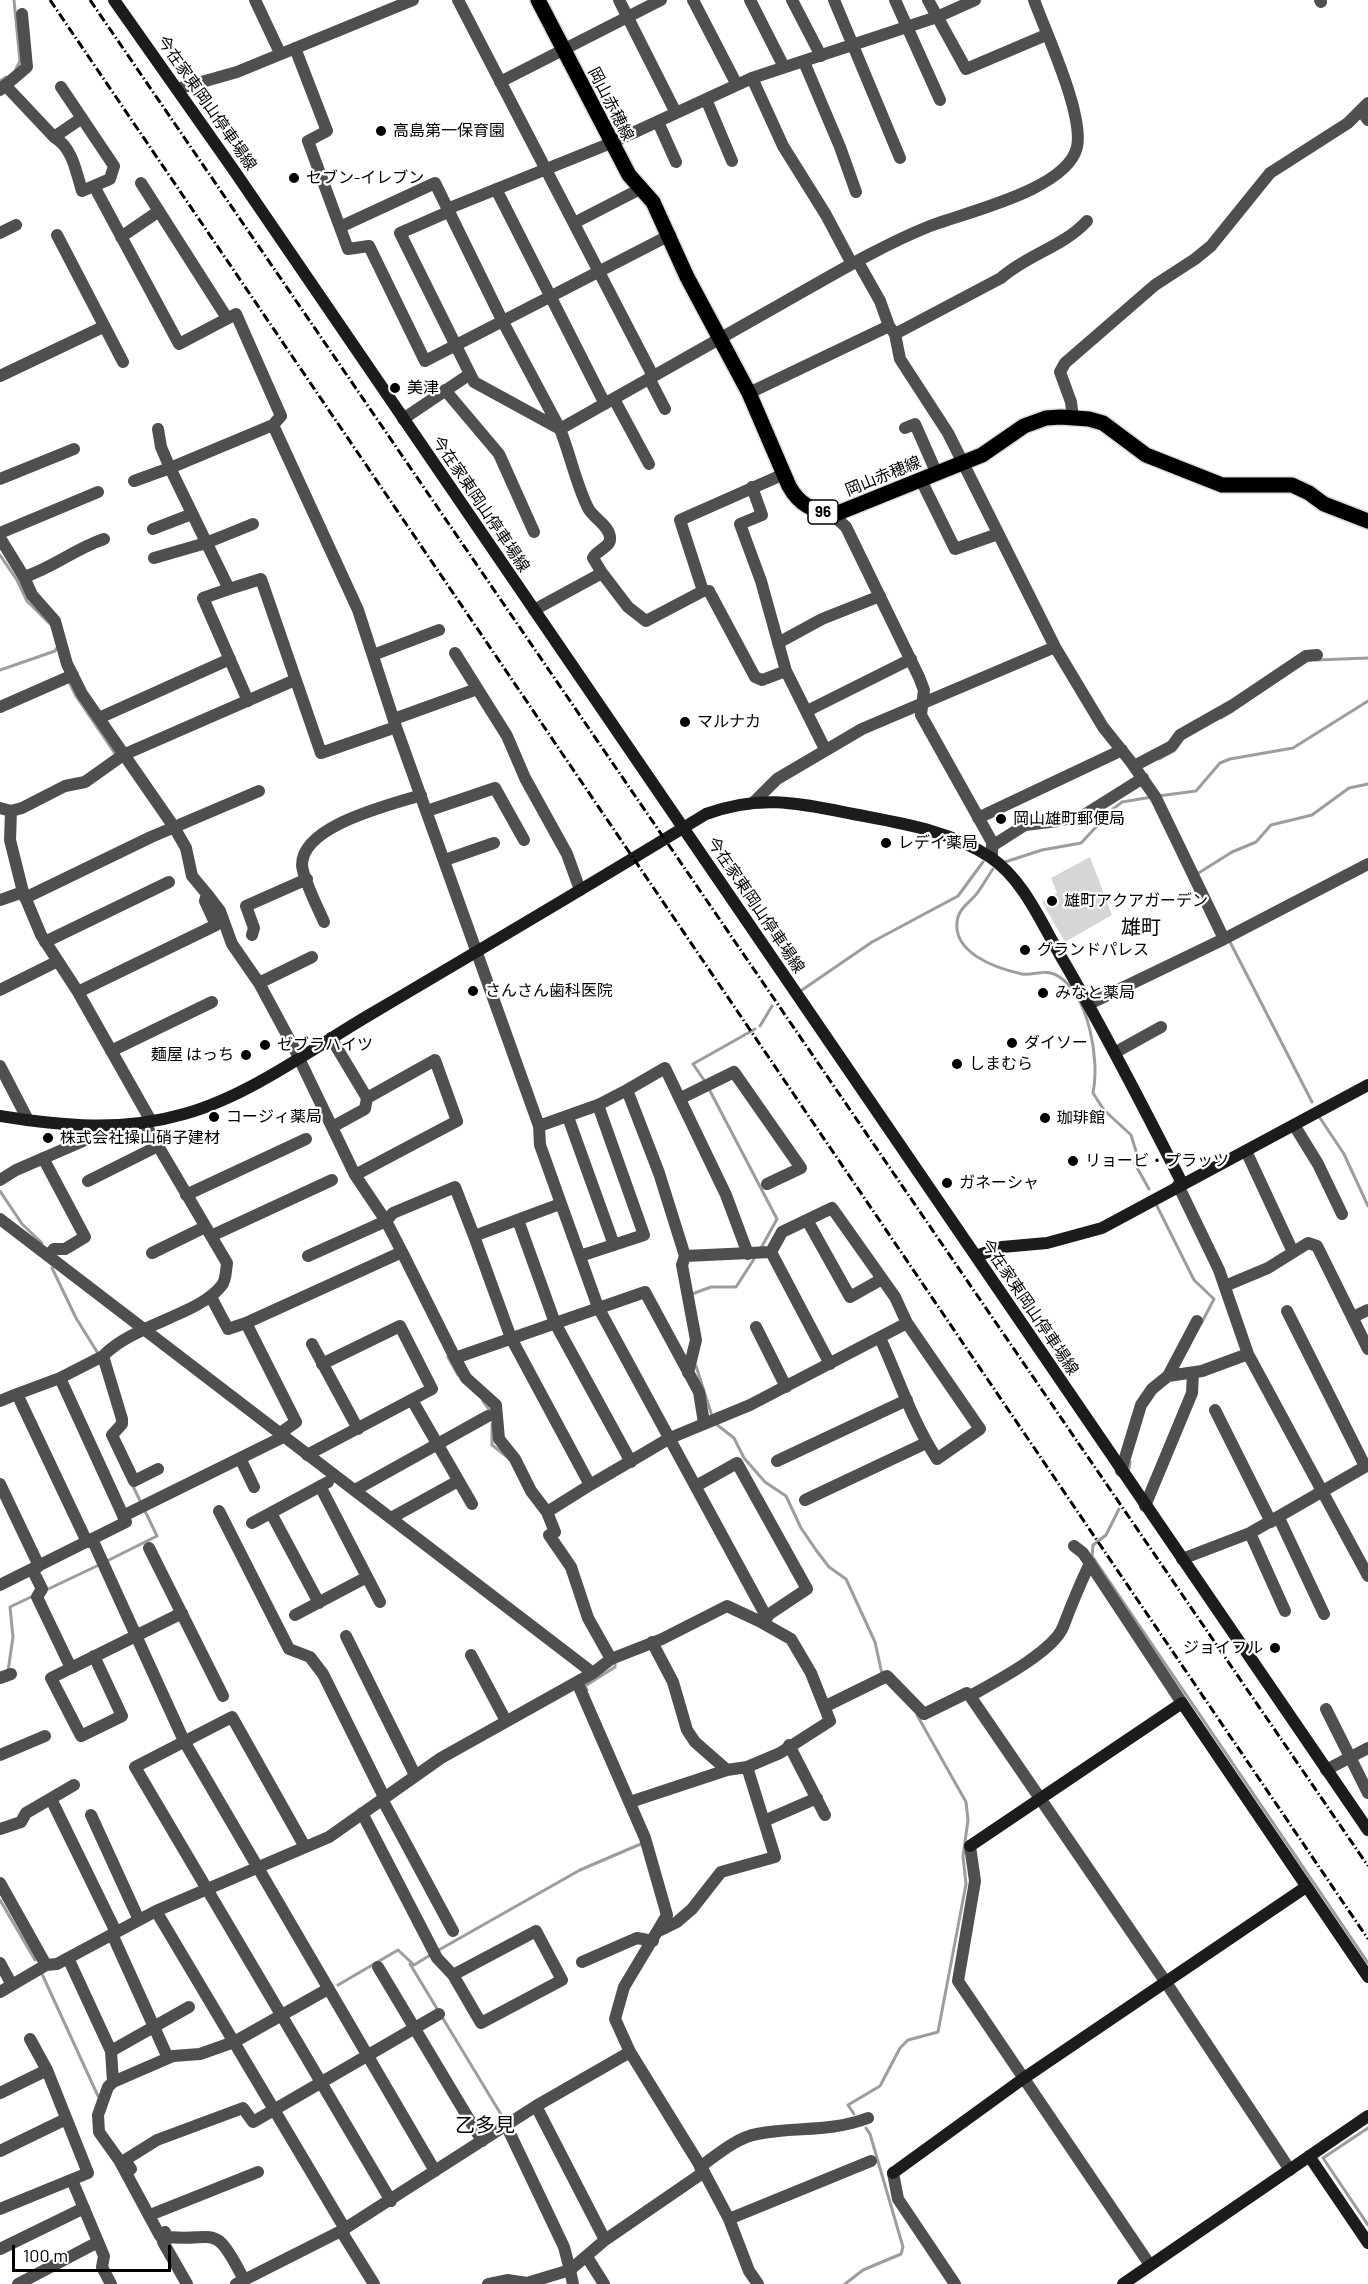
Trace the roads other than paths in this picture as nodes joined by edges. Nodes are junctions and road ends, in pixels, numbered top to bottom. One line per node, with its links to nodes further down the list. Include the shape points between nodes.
1 (255, 0): 24 (street)
2 (413, 0): 22 (street)
3 (458, 0): 29 (street)
4 (538, 0): 23 (main road, 岡山赤穂線 / 96)
5 (619, 0): 17 (street)
6 (661, 0): 17 (street)
7 (693, 0): 30 (street)
8 (750, 0): 27 (street)
9 (792, 0): 25 (street)
10 (834, 0): 21 (street)
11 (895, 0): 19 (street)
12 (928, 0): 18 (street)
13 (975, 0): 18 (street)
14 (1034, 0): 20 (street)
15 (116, 1): 33 (street, 今在家東岡山停車場線)
16 (22, 14): 32 (street, via 27,67)
17 (627, 17): 23 (street); 37 (street)
18 (938, 17): 19 (street); 20 (street, via 966,69)
19 (908, 27): 21 (street); 35 (street)
20 (1046, 35): 61 (street, via 1077,127 1077,147 1071,159 1057,174 1018,196 929,226)
21 (852, 45): 25 (street); 42 (street)
22 (295, 48): 24 (street); 56 (street, via 327,132 308,141)
23 (563, 50): 29 (street); 41 (main road, 岡山赤穂線 / 96)
24 (280, 54): 33 (street, via 237,72)
25 (821, 56): 26 (street)
26 (804, 62): 27 (street); 50 (street)
27 (784, 67): 28 (street)
28 (752, 78): 30 (street); 61 (street, via 783,146)
29 (500, 82): 45 (street)
30 (737, 85): 34 (street)
31 (61, 87): 38 (street)
32 (3, 88): 40 (street)
33 (177, 89): 79 (street, 今在家東岡山停車場線)
34 (705, 99): 37 (street); 43 (street)
35 (940, 100)
36 (1366, 111): 78 (street, via 1270,173 1211,246 1155,285 1065,363 1060,372)
37 (676, 113): 39 (street)
38 (82, 118): 40 (street); 47 (street, via 114,166 110,179)
39 (658, 122): 41 (street); 44 (street)
40 (54, 137): 47 (street, via 63,142 71,156 82,191)
41 (611, 143): 45 (street); 48 (main road, 岡山赤穂線 / 96, via 629,175)
42 (900, 158)
43 (732, 161)
44 (676, 162)
45 (546, 170): 49 (street); 54 (street)
46 (141, 183): 52 (street)
47 (94, 186): 60 (street)
48 (642, 188): 54 (street); 59 (main road, 岡山赤穂線 / 96)
49 (496, 189): 51 (street); 63 (street)
50 (856, 192)
51 (447, 210): 56 (street, via 435,183); 65 (street); 69 (street, via 400,234)
52 (159, 212): 60 (street); 64 (street)
53 (1087, 221): 67 (street, via 1073,236 1016,264 1001,278)
54 (574, 223): 62 (street)
55 (16, 225): 57 (street)
56 (340, 227): 69 (street, via 348,249 369,246 425,362)
57 (0, 232)
58 (57, 235): 66 (street)
59 (670, 235): 62 (street); 68 (main road, 岡山赤穂線 / 96)
60 (121, 237): 64 (street, via 179,344)
61 (855, 263): 67 (street, via 880,301); 68 (street)
62 (599, 272): 63 (street); 73 (street)
63 (551, 297): 65 (street); 76 (street)
64 (227, 318): 80 (street, via 236,314 280,416)
65 (503, 322): 69 (street); 83 (street)
66 (103, 327): 70 (street); 72 (street)
67 (892, 330): 75 (street); 86 (street, via 900,359 948,433)
68 (718, 339): 73 (street); 75 (main road, 岡山赤穂線 / 96)
69 (456, 346): 71 (street)
70 (123, 362)
71 (470, 375): 74 (street); 83 (street, via 474,382)
72 (0, 376)
73 (651, 377): 76 (street); 77 (street)
74 (445, 390): 79 (street); 100 (street, via 499,454)
75 (748, 393): 88 (main road, 岡山赤穂線 / 96)
76 (609, 401): 83 (street); 85 (street)
77 (665, 409)
78 (1073, 418): 86 (main road, 岡山赤穂線 / 96, via 1046,418 1024,426 1000,446); 97 (main road, 岡山赤穂線 / 96, via 1103,423 1146,455 1202,478 1230,485 1292,485 1324,504)
79 (403, 419): 111 (street, 今在家東岡山停車場線)
80 (273, 425): 87 (street); 116 (street, via 358,610)
81 (905, 428): 89 (street, via 915,423)
82 (158, 429): 87 (street)
83 (560, 429): 106 (street, via 588,510 608,530 608,545 593,558)
84 (74, 449): 90 (street)
85 (649, 464)
86 (962, 464): 89 (main road, 岡山赤穂線 / 96); 101 (street)
87 (170, 468): 91 (street); 95 (street)
88 (784, 474): 93 (street); 96 (main road, 岡山赤穂線 / 96, via 797,500 811,510)
89 (937, 474): 92 (main road, 岡山赤穂線 / 96)
90 (0, 479)
91 (134, 480)
92 (921, 480): 96 (main road, 岡山赤穂線 / 96); 101 (street, via 956,549)
93 (752, 487): 109 (street, via 680,520); 113 (street, via 762,515 740,524)
94 (98, 492): 102 (street)
95 (192, 514): 99 (street); 104 (street)
96 (833, 515): 110 (street, via 846,527)
97 (1368, 521)
98 (253, 524): 104 (street)
99 (153, 529)
100 (534, 532)
101 (998, 534): 114 (street)
102 (0, 536): 107 (street)
103 (104, 539): 107 (street, via 79,547 42,572)
104 (207, 543): 105 (street); 108 (street)
105 (154, 558)
106 (602, 573): 109 (street, via 628,607 646,621); 111 (street)
107 (24, 577): 121 (street, via 32,595 55,621)
108 (229, 589): 118 (street, via 203,598); 122 (street, via 261,579)
109 (702, 591): 120 (street, via 709,591 755,677 762,680)
110 (880, 596): 113 (street, via 822,619); 119 (street)
111 (534, 610): 142 (street, 今在家東岡山停車場線)
112 (439, 630): 116 (street)
113 (778, 643): 120 (street)
114 (1054, 647): 125 (street); 131 (street)
115 (455, 653): 123 (street)
116 (373, 655): 129 (street)
117 (1317, 655): 133 (street, via 1306,656 1233,705 1179,735 1172,746)
118 (230, 659): 124 (street); 128 (street)
119 (911, 659): 125 (street, via 924,690); 127 (street)
120 (786, 671): 127 (street)
121 (69, 676): 126 (street); 128 (street)
122 (295, 680): 124 (street); 129 (street, via 321,753)
123 (477, 690): 129 (street); 150 (street, via 507,736 525,778 554,826)
124 (248, 701): 132 (street)
125 (923, 702): 130 (street); 140 (street, via 921,716)
126 (0, 707)
127 (807, 711): 130 (street)
128 (99, 718): 132 (street)
129 (395, 723): 136 (street)
130 (825, 749): 137 (street, via 777,779)
131 (1122, 750): 133 (street); 140 (street)
132 (121, 757): 138 (street, via 85,782); 141 (street)
133 (1134, 766): 134 (street)
134 (1143, 778): 145 (street, via 1084,815 1025,825); 156 (street)
135 (259, 791): 141 (street)
136 (421, 795): 139 (street); 148 (street, via 332,827 305,854 302,866)
137 (754, 802): 142 (street, via 716,811); 145 (street, via 787,801 898,822)
138 (6, 809): 151 (street)
139 (427, 811): 143 (street, via 495,788); 146 (street)
140 (978, 818): 145 (street, via 992,842)
141 (172, 828): 151 (street); 152 (street, via 186,848 192,876)
142 (683, 828): 150 (street); 213 (street, 今在家東岡山停車場線)
143 (525, 840)
144 (494, 843): 146 (street)
145 (992, 852): 165 (street, via 1017,883)
146 (445, 860): 158 (street)
147 (1368, 864): 156 (street)
148 (307, 879): 154 (street); 155 (street, via 246,906 254,928)
149 (169, 882): 157 (street)
150 (580, 890): 158 (street)
151 (24, 895): 153 (street); 157 (street)
152 (206, 896): 161 (street, via 220,911 232,944); 163 (street, via 216,925)
153 (0, 900)
154 (324, 922)
155 (252, 935)
156 (1227, 938): 165 (street)
157 (45, 942): 160 (street)
158 (478, 951): 167 (street); 183 (street)
159 (312, 957): 161 (street)
160 (58, 961): 162 (street); 163 (street)
161 (259, 983): 170 (street)
162 (0, 990)
163 (78, 992): 168 (street)
164 (212, 1002): 168 (street)
165 (1089, 1004): 169 (street)
166 (1161, 1027): 169 (street)
167 (331, 1038): 170 (street); 174 (street)
168 (111, 1051): 180 (street)
169 (1116, 1052): 194 (street)
170 (298, 1057): 180 (street, via 228,1097 184,1114); 182 (street)
171 (0, 1066): 179 (street)
172 (1368, 1085): 181 (street)
173 (627, 1090): 175 (street, via 665,1068); 176 (street); 212 (street)
174 (368, 1098): 182 (street, via 365,1109); 189 (street, via 435,1060 457,1121)
175 (681, 1098): 193 (street, via 734,1072 801,1168); 207 (street, via 726,1195)
176 (598, 1105): 178 (street); 204 (street, via 644,1235)
177 (0, 1116): 179 (street)
178 (568, 1117): 183 (street); 204 (street)
179 (28, 1120): 184 (street)
180 (148, 1122): 184 (street); 186 (street)
181 (1294, 1125): 187 (street); 197 (street)
182 (334, 1126): 189 (street)
183 (539, 1126): 196 (street, via 540,1145)
184 (86, 1127): 188 (street, via 83,1141)
185 (306, 1139): 195 (street)
186 (158, 1146): 192 (street); 195 (street)
187 (1246, 1151): 194 (street); 205 (street)
188 (43, 1158): 190 (street); 209 (street, via 85,1238 64,1249 54,1249)
189 (355, 1174): 201 (street)
190 (0, 1180)
191 (332, 1180): 202 (street)
192 (88, 1181)
193 (767, 1184)
194 (1180, 1184): 213 (street, via 1090,1233); 215 (street)
195 (186, 1195): 202 (street)
196 (560, 1204): 199 (street); 211 (street)
197 (1342, 1214)
198 (0, 1219): 209 (street)
199 (518, 1220): 203 (street); 223 (street)
200 (807, 1220): 207 (street, via 782,1232); 214 (street, via 832,1208); 214 (street, via 850,1297)
201 (383, 1223): 203 (street, via 393,1214 455,1187); 208 (street); 210 (street)
202 (208, 1231): 206 (street); 216 (street, via 227,1263 224,1283)
203 (474, 1236): 227 (street)
204 (614, 1245): 211 (street)
205 (1293, 1252): 215 (street, via 1269,1268); 220 (street, via 1308,1243 1317,1246)
206 (152, 1253)
207 (759, 1253): 212 (street); 235 (street)
208 (399, 1254): 222 (street); 233 (street)
209 (48, 1256): 226 (street)
210 (308, 1256)
211 (580, 1256): 217 (street)
212 (685, 1256): 236 (street, via 685,1295 696,1340)
213 (976, 1256): 259 (street, 今在家東岡山停車場線)
214 (882, 1279): 224 (street)
215 (1225, 1286): 231 (street)
216 (211, 1297): 222 (street, via 228,1329); 226 (street)
217 (598, 1307): 223 (street); 236 (street, via 645,1292); 250 (street)
218 (1368, 1310): 220 (street)
219 (1287, 1311): 257 (street)
220 (1353, 1317): 230 (street)
221 (1197, 1321): 238 (street)
222 (246, 1323): 249 (street, via 296,1422)
223 (555, 1323): 227 (street); 256 (street)
224 (907, 1323): 228 (street); 251 (street, via 980,1429 936,1459)
225 (756, 1327): 240 (street)
226 (143, 1329): 232 (street); 249 (street)
227 (512, 1338): 233 (street); 263 (street)
228 (880, 1338): 235 (street); 243 (street)
229 (312, 1344): 234 (street)
230 (1368, 1349)
231 (1248, 1354): 237 (street); 268 (street)
232 (101, 1357): 239 (street); 258 (street, via 122,1419 112,1435 129,1472 134,1481)
233 (454, 1358): 274 (street, via 466,1378 496,1405 499,1439)
234 (322, 1364): 242 (street, via 399,1326 432,1389); 248 (street)
235 (830, 1364): 240 (street)
236 (688, 1373): 247 (street)
237 (1193, 1373): 238 (street); 271 (street, via 1192,1393)
238 (1171, 1376): 259 (street, via 1152,1389 1141,1405)
239 (60, 1378): 241 (street); 275 (street)
240 (786, 1387): 247 (street)
241 (17, 1394): 244 (street); 280 (street)
242 (411, 1400): 248 (street); 252 (street)
243 (907, 1400): 251 (street); 255 (street)
244 (0, 1401)
245 (1215, 1410): 277 (street)
246 (488, 1416): 252 (street)
247 (710, 1420): 250 (street)
248 (358, 1429): 253 (street)
249 (281, 1436): 253 (street); 254 (street)
250 (670, 1438): 256 (street); 265 (street)
251 (926, 1443): 269 (street)
252 (437, 1444): 261 (street); 267 (street)
253 (307, 1455): 260 (street)
254 (240, 1458): 266 (street); 275 (street)
255 (777, 1461)
256 (631, 1462): 263 (street)
257 (1366, 1465): 268 (street)
258 (158, 1469)
259 (1121, 1471): 271 (street, 今在家東岡山停車場線)
260 (337, 1478): 264 (street); 267 (street)
261 (459, 1481): 270 (street); 276 (street)
262 (0, 1484): 285 (street)
263 (590, 1485): 274 (street)
264 (320, 1486): 273 (street); 287 (street)
265 (696, 1486): 295 (street); 295 (street, via 737,1463 807,1589)
266 (254, 1487)
267 (355, 1490): 276 (street)
268 (1323, 1492): 277 (street); 286 (street)
269 (805, 1500)
270 (472, 1504)
271 (1145, 1506): 283 (street, 今在家東岡山停車場線)
272 (219, 1510): 323 (street, via 289,1649 310,1657 323,1674)
273 (271, 1512): 278 (street); 290 (street)
274 (548, 1515): 301 (street, via 553,1533 549,1535 571,1567 588,1618)
275 (123, 1516): 280 (street, via 126,1522)
276 (390, 1518): 303 (street)
277 (1275, 1520): 279 (street); 293 (street)
278 (252, 1523)
279 (1250, 1533): 283 (street); 291 (street)
280 (89, 1540): 285 (street); 296 (street)
281 (1074, 1546): 284 (street)
282 (149, 1548): 292 (street)
283 (1182, 1559): 319 (street, 今在家東岡山停車場線)
284 (1090, 1563): 306 (street, via 1063,1628 1028,1661); 307 (street)
285 (36, 1568): 288 (street); 302 (street, via 42,1589 37,1597)
286 (1368, 1576)
287 (367, 1577): 289 (street); 290 (street)
288 (0, 1585)
289 (380, 1602)
290 (319, 1603): 294 (street)
291 (1285, 1611)
292 (182, 1613): 296 (street); 305 (street)
293 (1324, 1614)
294 (295, 1615)
295 (763, 1620): 298 (street, via 727,1606); 308 (street, via 791,1639)
296 (136, 1635): 300 (street); 312 (street)
297 (346, 1636): 320 (street)
298 (652, 1642): 301 (street); 318 (street, via 673,1682 687,1730)
299 (471, 1655): 310 (street)
300 (94, 1656): 302 (street); 302 (street, via 123,1716 81,1736 51,1678)
301 (613, 1658): 303 (street)
302 (71, 1668)
303 (593, 1673): 304 (street)
304 (578, 1682): 310 (street); 327 (street)
305 (223, 1696)
306 (970, 1696): 308 (street, via 967,1693 924,1714 883,1678); 326 (street)
307 (1182, 1703): 326 (street); 337 (street)
308 (826, 1706): 313 (street, via 830,1721)
309 (1326, 1709): 316 (street)
310 (506, 1721): 320 (street)
311 (45, 1736): 315 (street)
312 (184, 1741): 334 (street, via 232,1717); 335 (street); 338 (street, via 135,1767)
313 (789, 1745): 317 (street); 324 (street)
314 (1368, 1748): 316 (street)
315 (0, 1755)
316 (1350, 1758): 319 (street); 322 (street)
317 (747, 1767): 318 (street); 331 (street)
318 (727, 1770): 327 (street)
319 (1326, 1770): 333 (street, 今在家東岡山停車場線)
320 (415, 1775): 323 (street)
321 (74, 1785): 325 (street)
322 (1368, 1793)
323 (383, 1798): 328 (street); 341 (street)
324 (817, 1798): 330 (street); 331 (street)
325 (51, 1799): 332 (street, via 26,1814 21,1822); 343 (street)
326 (1040, 1799): 352 (street); 368 (street, via 970,1846 975,1881 958,1981)
327 (633, 1801): 342 (street, via 661,1886 667,1916)
328 (362, 1813): 334 (street, via 329,1837); 350 (street, via 435,1953)
329 (91, 1815): 340 (street)
330 (825, 1815)
331 (764, 1821): 342 (street, via 775,1857 721,1872 692,1909)
332 (0, 1829)
333 (1368, 1830)
334 (305, 1848): 335 (street)
335 (258, 1869): 338 (street); 354 (street)
336 (0, 1883): 348 (street)
337 (1306, 1887): 351 (street); 352 (street)
338 (206, 1888): 339 (street); 357 (street)
339 (156, 1911): 340 (street); 362 (street)
340 (139, 1920): 343 (street)
341 (453, 1930)
342 (661, 1930): 344 (street)
343 (114, 1933): 345 (street); 359 (street)
344 (652, 1941): 346 (street, via 637,1938); 364 (street, via 624,1987 615,2019)
345 (68, 1958): 348 (street); 363 (street)
346 (582, 1962)
347 (0, 1963): 353 (street)
348 (46, 1965): 353 (street)
349 (378, 1967): 360 (street)
350 (453, 1975): 350 (street, via 482,2024 562,1980 536,1931)
351 (1368, 1977)
352 (1165, 1981): 368 (street); 383 (street)
353 (12, 1985): 355 (street)
354 (328, 1989): 357 (street); 365 (street)
355 (0, 1992)
356 (189, 2007): 359 (street)
357 (281, 2014): 362 (street); 370 (street)
358 (440, 2014): 360 (street)
359 (155, 2026): 363 (street); 366 (street)
360 (415, 2028): 365 (street); 378 (street)
361 (30, 2039): 367 (street)
362 (234, 2042): 366 (street, via 200,2054); 373 (street)
363 (111, 2050): 369 (street)
364 (630, 2052): 372 (street); 382 (street)
365 (367, 2056): 370 (street); 384 (street)
366 (168, 2058): 369 (street)
367 (47, 2070): 371 (street); 376 (street)
368 (1024, 2078): 399 (street); 410 (street, via 893,2173 898,2199)
369 (112, 2082): 393 (street, via 100,2106 99,2132)
370 (321, 2083): 373 (street); 387 (street)
371 (0, 2093)
372 (536, 2106): 377 (street); 394 (street)
373 (274, 2110): 390 (street, via 253,2122 243,2108 157,2140 125,2160); 392 (street)
374 (1368, 2116): 380 (street)
375 (868, 2118): 382 (street, via 830,2129 758,2134 738,2140)
376 (66, 2119): 379 (street); 386 (street, via 88,2173)
377 (506, 2125): 378 (street); 400 (street, via 564,2247)
378 (482, 2140): 384 (street)
379 (0, 2151)
380 (1309, 2156): 383 (street); 396 (street)
381 (871, 2161): 391 (street)
382 (702, 2169): 391 (street); 394 (street)
383 (1290, 2170): 399 (street)
384 (435, 2171): 387 (street)
385 (258, 2172): 390 (street)
386 (72, 2180): 388 (street); 389 (street)
387 (391, 2200): 392 (street)
388 (84, 2208): 395 (street); 397 (street)
389 (0, 2209)
390 (155, 2213): 393 (street)
391 (729, 2219): 409 (street)
392 (343, 2230): 401 (street); 405 (street)
393 (164, 2237): 401 (street, via 210,2235 219,2239 232,2255); 404 (street, via 163,2242)
394 (605, 2240): 398 (street)
395 (98, 2242): 402 (street); 403 (street, via 104,2256 102,2267)
396 (1368, 2243)
397 (0, 2249)
398 (587, 2257): 400 (street); 408 (street)
399 (1150, 2265): 411 (street)
400 (570, 2270): 406 (street, via 527,2283 507,2280); 407 (street)
401 (240, 2282)
402 (18, 2284)
403 (111, 2284)
404 (187, 2284)
405 (374, 2284)
406 (488, 2284)
407 (573, 2284)
408 (604, 2284)
409 (758, 2284)
410 (955, 2284)
411 (1123, 2284)

